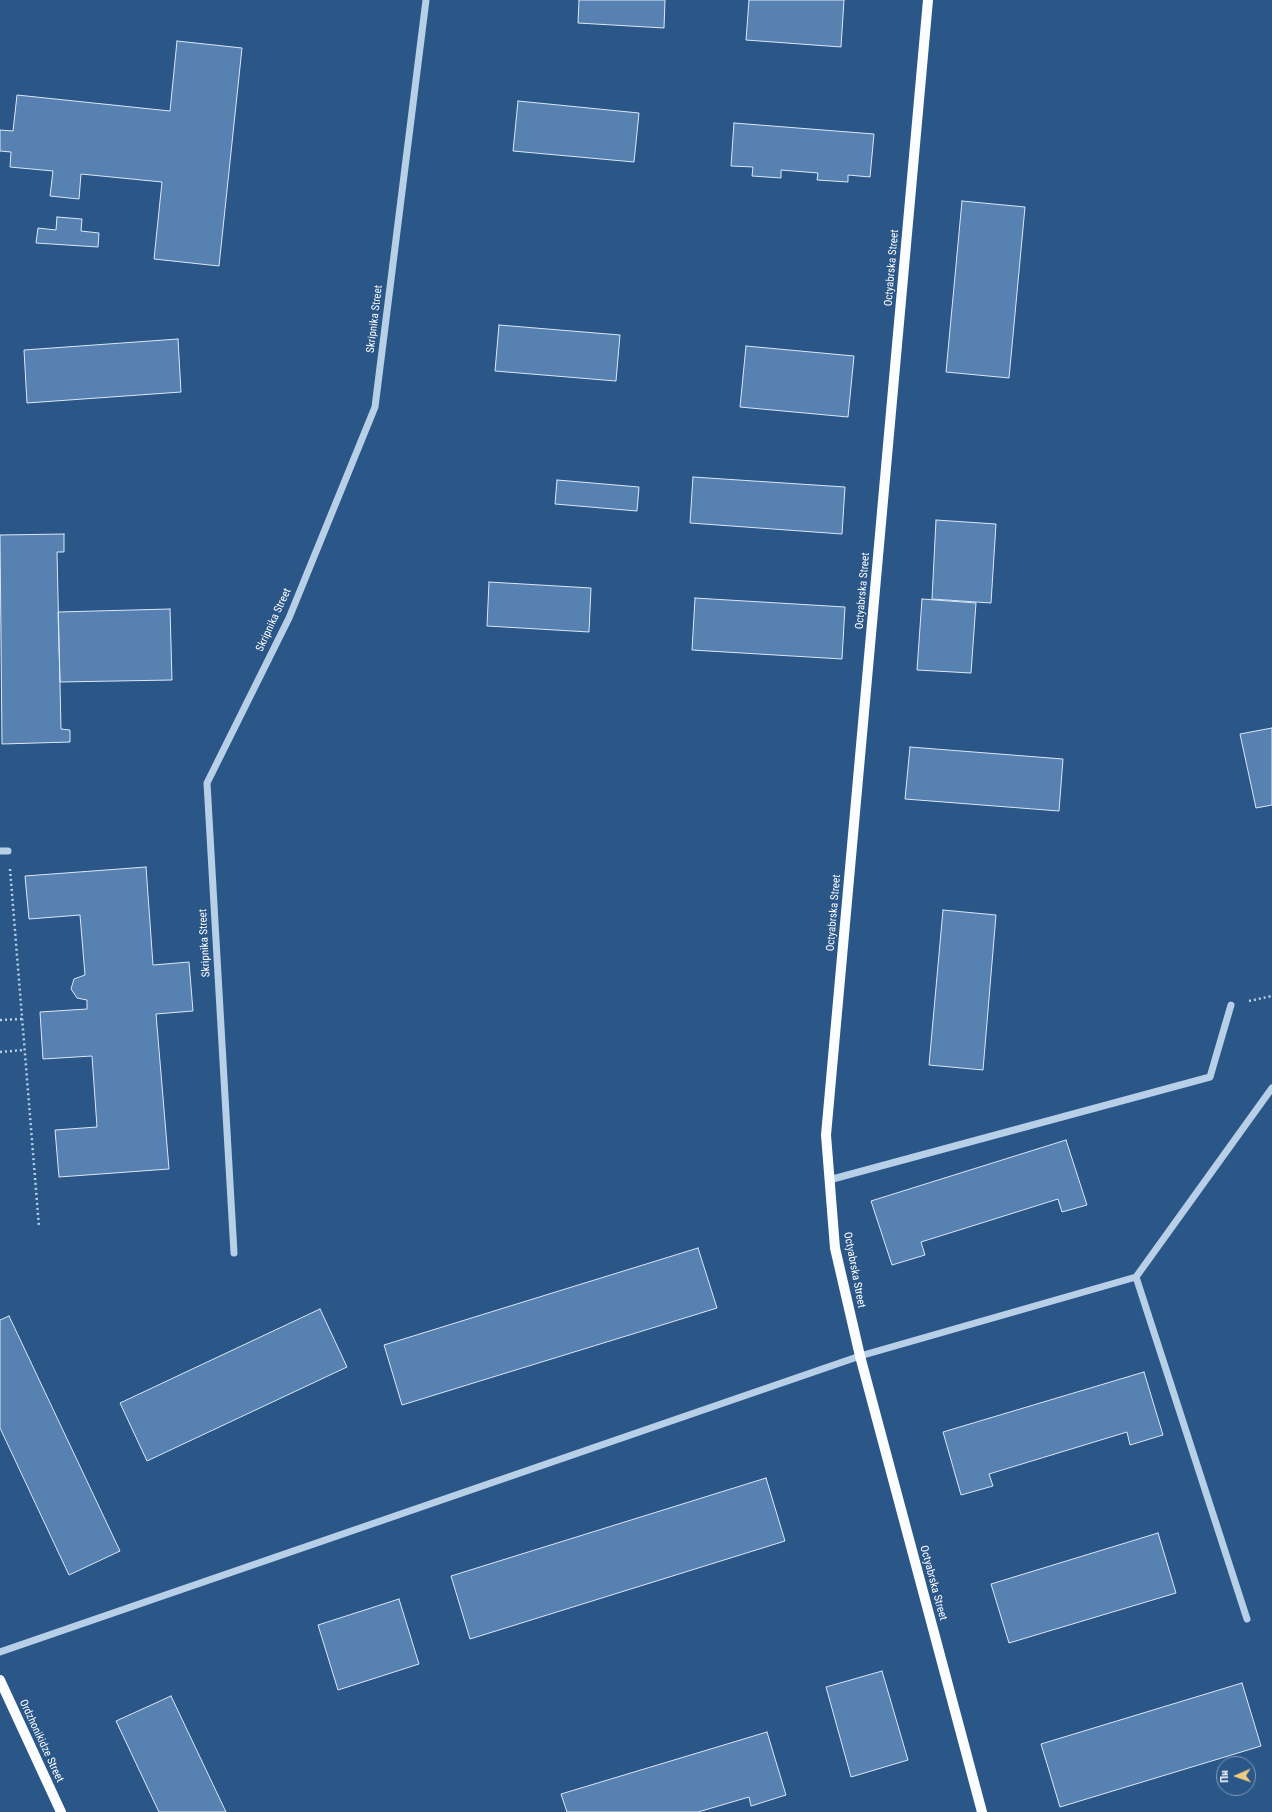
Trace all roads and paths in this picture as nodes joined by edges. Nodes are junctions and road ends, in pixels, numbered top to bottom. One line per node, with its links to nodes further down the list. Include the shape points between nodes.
1 (426, 0): 13 (street, Skripnika Street, via 376,407 289,618 207,783)
2 (928, 0): 11 (main road, Octyabrska Street, via 826,1135)
3 (0, 851): 4 (street)
4 (8, 852): 6 (path)
5 (1231, 1005): 11 (street, via 1210,1077)
6 (22, 1019): 7 (path); 8 (path)
7 (0, 1020)
8 (24, 1050): 9 (path); 12 (path)
9 (0, 1052)
10 (1272, 1088): 14 (street)
11 (829, 1180): 15 (main road, Octyabrska Street, via 835,1248)
12 (39, 1227)
13 (234, 1253)
14 (1136, 1277): 15 (street); 16 (street)
15 (860, 1356): 17 (street); 20 (main road, Octyabrska Street)
16 (1247, 1619)
17 (0, 1652)
18 (0, 1680): 19 (main road, Ordzhonikidze Street)
19 (59, 1811)
20 (982, 1812)

